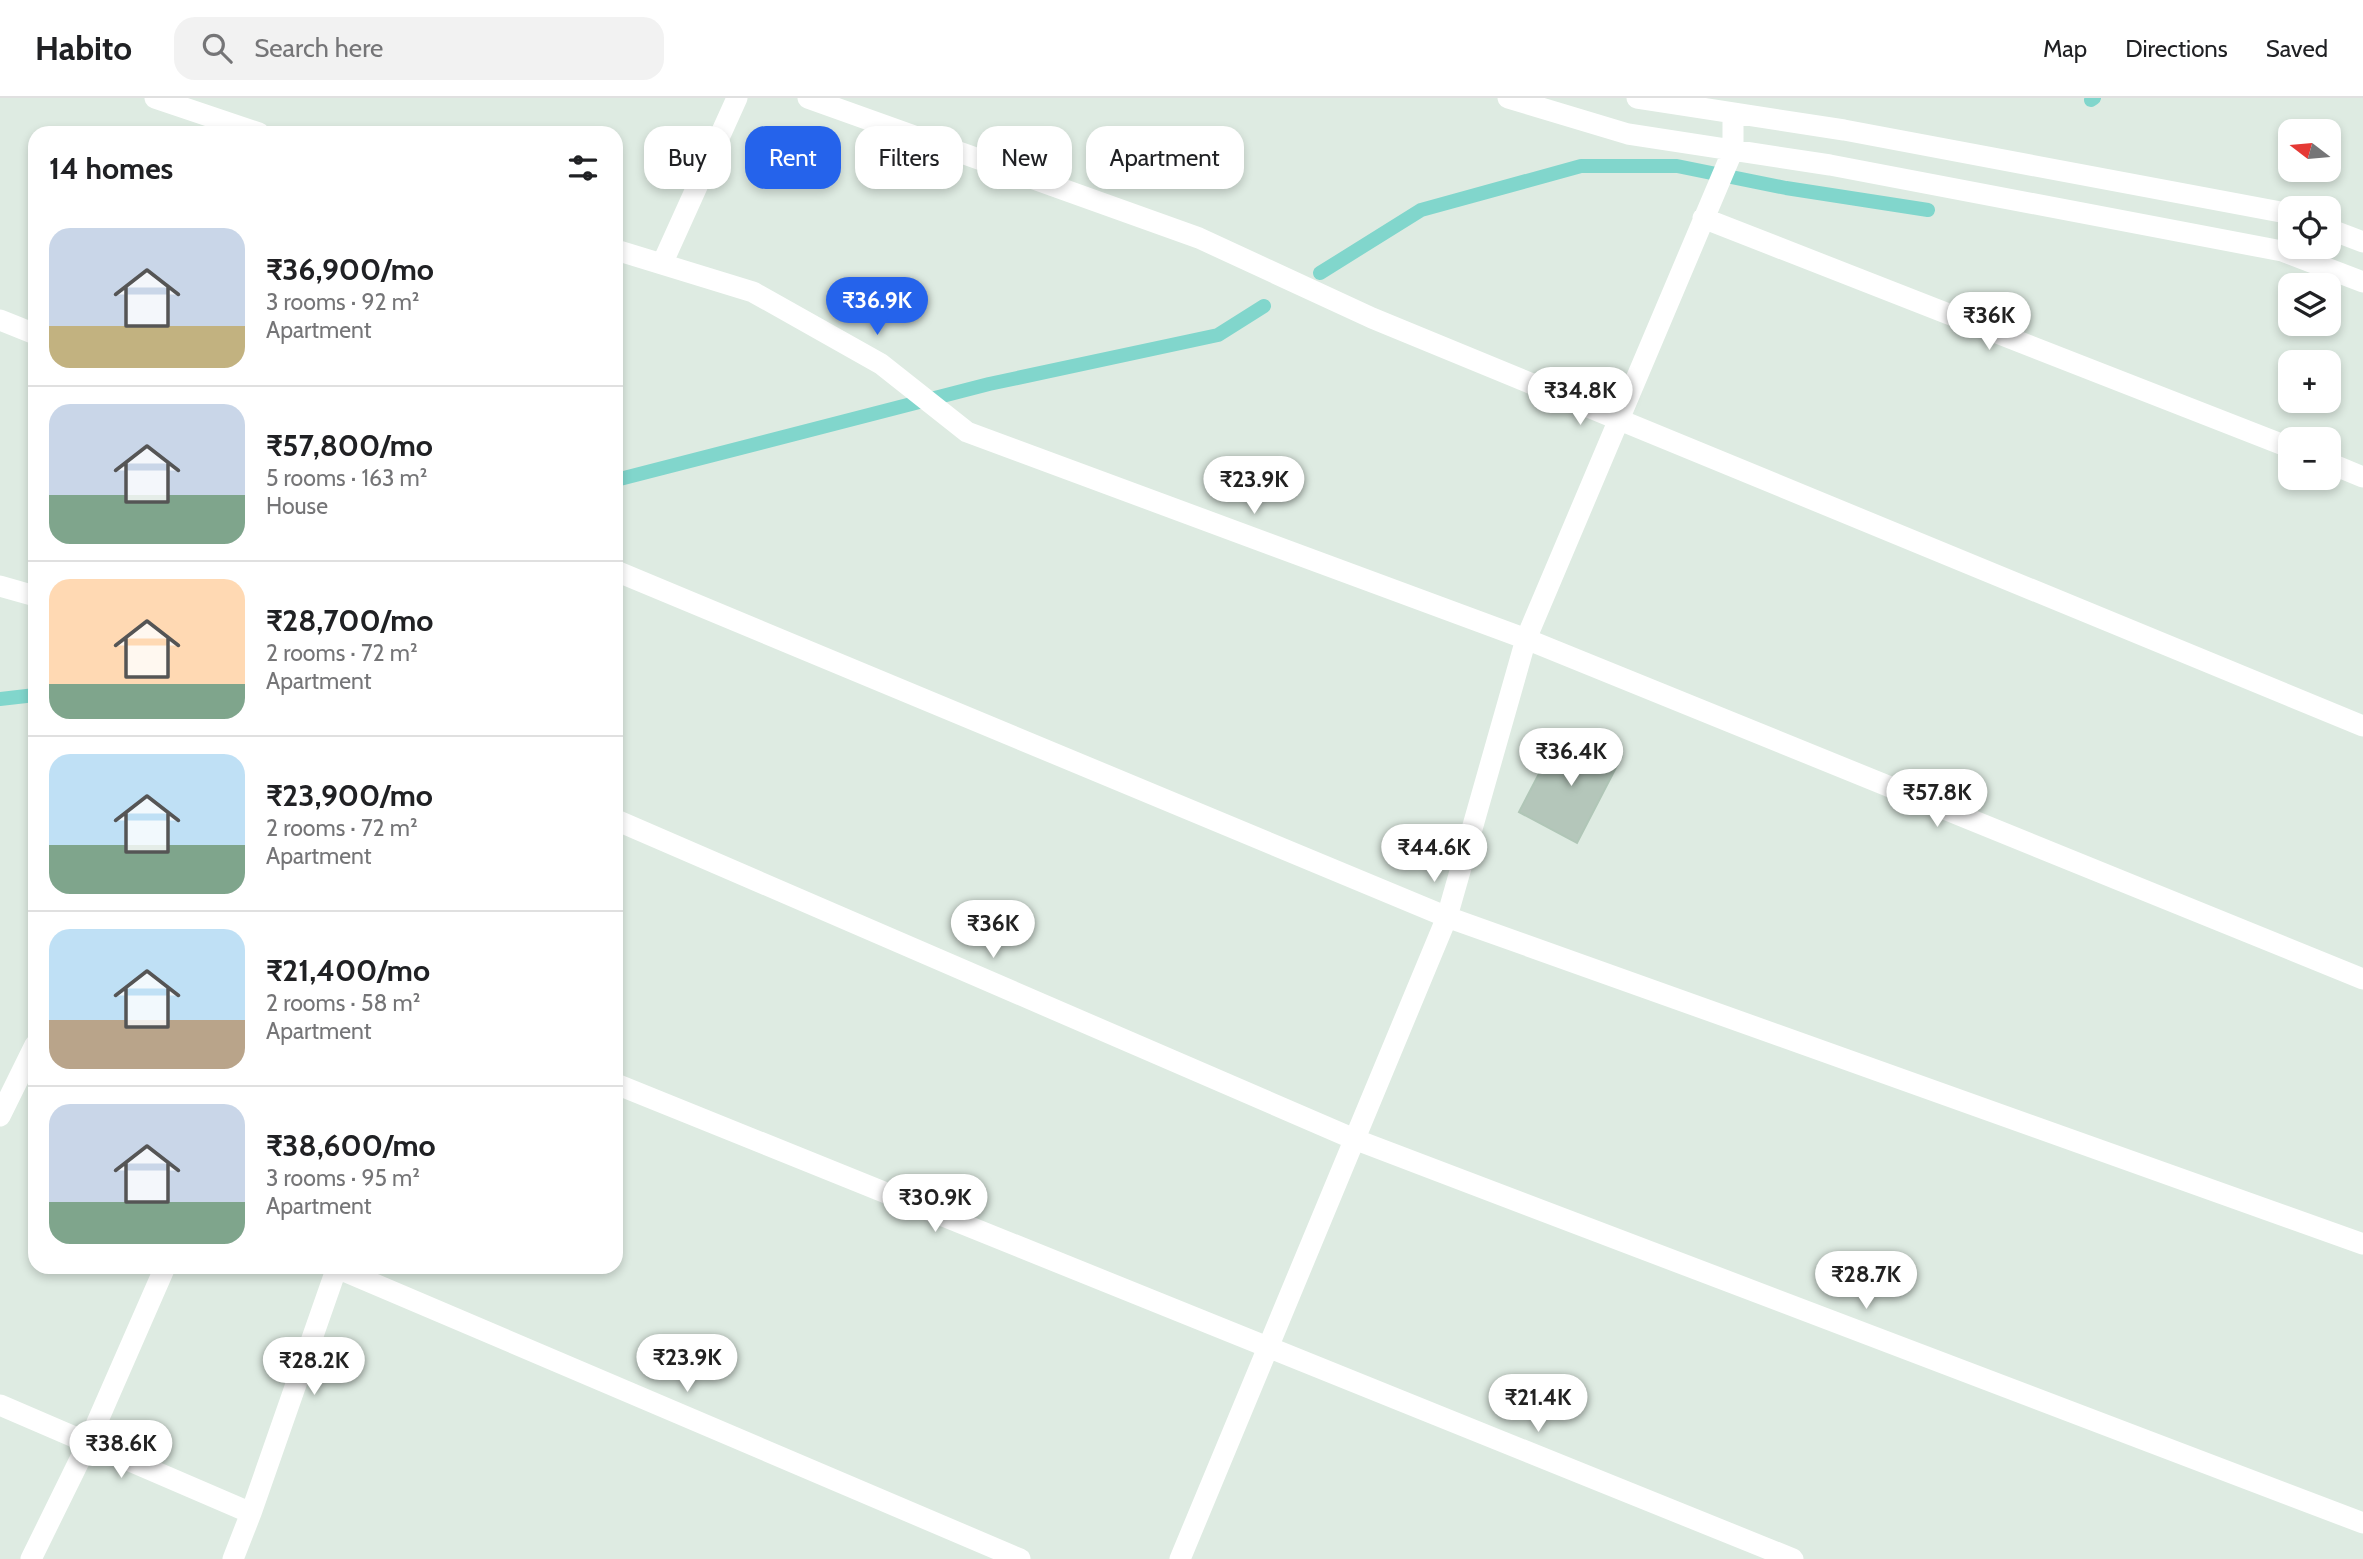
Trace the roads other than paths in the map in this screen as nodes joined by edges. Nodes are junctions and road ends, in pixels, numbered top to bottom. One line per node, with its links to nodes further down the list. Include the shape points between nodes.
1 (155, 98): 7 (street)
2 (737, 98): 14 (street)
3 (808, 98): 18 (street, via 1199,238 1372,318)
4 (1508, 98): 8 (street, via 1628,134)
5 (1640, 98): 6 (street)
6 (1733, 113): 8 (street); 9 (street)
7 (237, 126)
8 (1733, 150): 10 (street); 15 (street, via 2282,251)
9 (2278, 213)
10 (1703, 218): 18 (street); 19 (street)
11 (2341, 234): 12 (street)
12 (2363, 242)
13 (623, 252): 14 (street)
14 (662, 264): 25 (street, via 753,292 881,363 967,432)
15 (2363, 282)
16 (0, 320): 17 (street)
17 (28, 331)
18 (1617, 420): 25 (street); 26 (street)
19 (2278, 443)
20 (2341, 468): 21 (street)
21 (2363, 477)
22 (623, 574): 28 (street)
23 (0, 586): 24 (street)
24 (28, 594)
25 (1526, 639): 28 (street); 29 (street)
26 (2363, 726)
27 (623, 823): 33 (street)
28 (1447, 916): 33 (street); 34 (street)
29 (2363, 979)
30 (28, 1059): 32 (street)
31 (623, 1087): 38 (street)
32 (0, 1115)
33 (1354, 1139): 38 (street); 42 (street)
34 (2363, 1244)
35 (162, 1274): 40 (street)
36 (335, 1274): 41 (street)
37 (353, 1274): 45 (street)
38 (1268, 1348): 46 (street); 47 (street)
39 (0, 1405): 40 (street)
40 (88, 1443): 41 (street); 43 (street)
41 (251, 1513): 44 (street)
42 (2363, 1523)
43 (32, 1559)
44 (233, 1559)
45 (1020, 1559)
46 (1180, 1559)
47 (1793, 1559)

